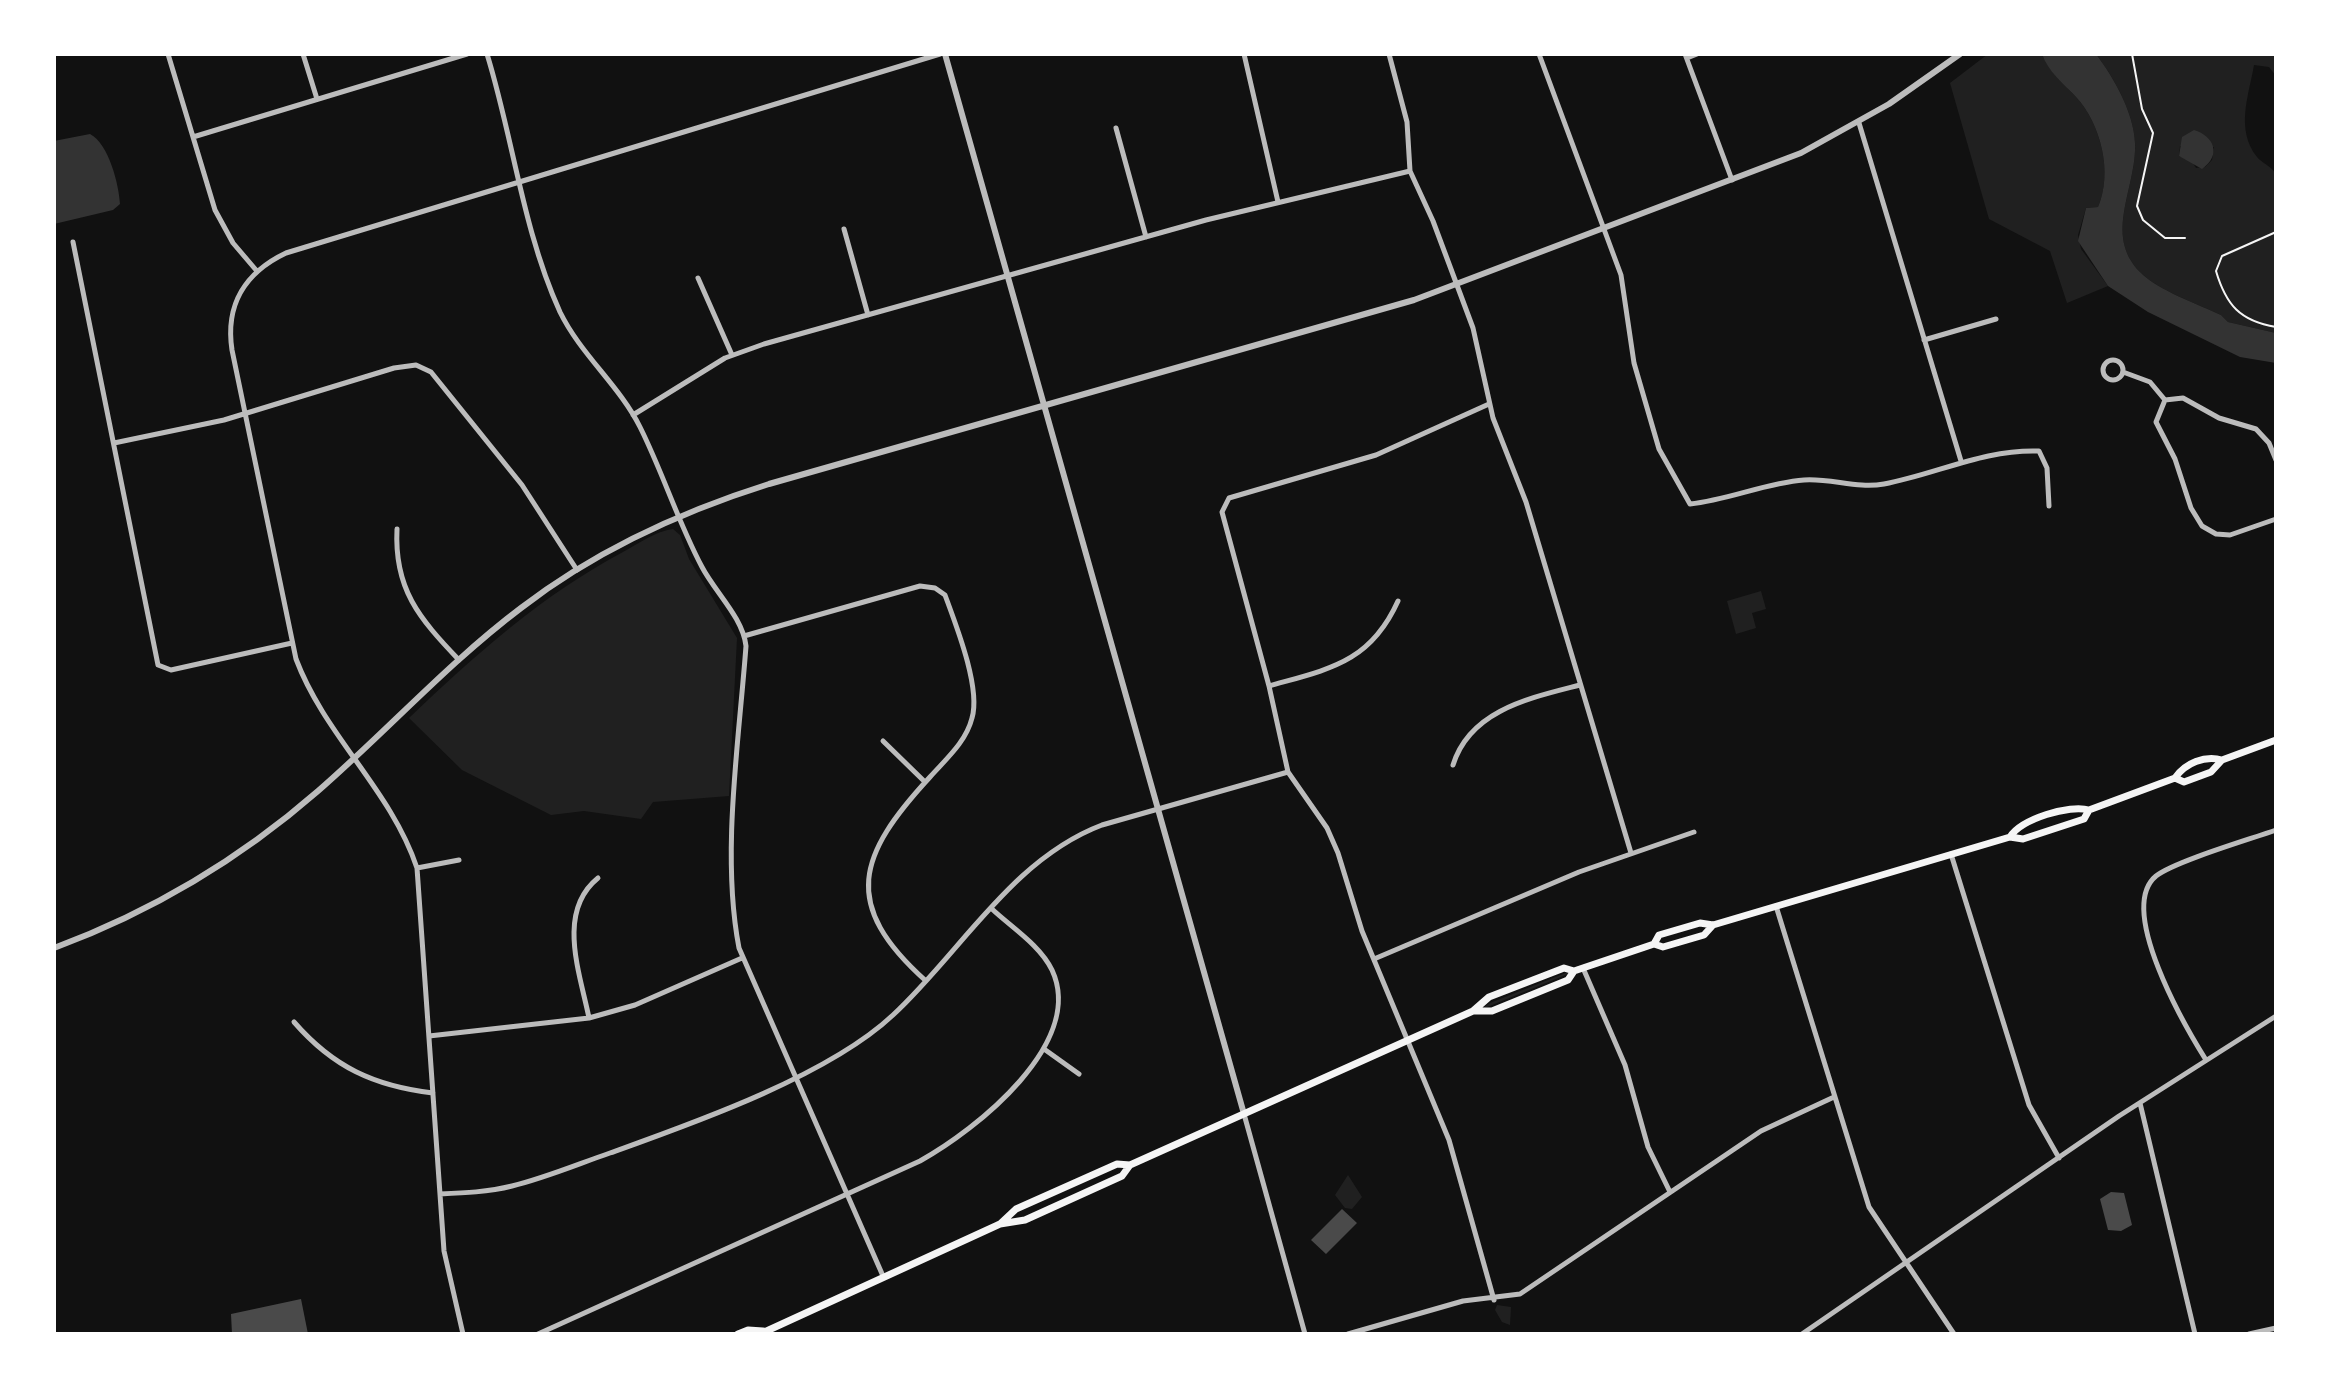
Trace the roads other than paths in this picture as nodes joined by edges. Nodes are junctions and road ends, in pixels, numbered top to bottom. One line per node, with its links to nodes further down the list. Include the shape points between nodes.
1 (168, 54): 15 (street)
2 (303, 54): 12 (street)
3 (467, 54): 12 (street)
4 (487, 54): 18 (street)
5 (942, 54): 18 (street); 25 (street)
6 (1244, 54): 19 (street)
7 (1389, 54): 16 (street, via 1407,122)
8 (1539, 54): 20 (street)
9 (1697, 54): 11 (street)
10 (1960, 54): 13 (street)
11 (1686, 56): 17 (street)
12 (317, 99): 15 (street)
13 (1859, 123): 17 (street); 30 (street)
14 (1116, 128): 22 (street)
15 (193, 137): 24 (street, via 215,210)
16 (1410, 171): 19 (street); 27 (street)
17 (1732, 180): 20 (street)
18 (519, 182): 24 (street, via 286,253); 37 (street, via 568,327)
19 (1278, 202): 22 (street)
20 (1604, 228): 27 (street); 40 (street, via 1621,275 1634,363 1659,449 1690,504 1804,480 1877,485)
21 (844, 229): 28 (street)
22 (1146, 237): 25 (street)
23 (73, 242): 38 (street)
24 (256, 270): 36 (street, via 237,297 229,333)
25 (1007, 274): 28 (street); 35 (street)
26 (698, 278): 31 (street)
27 (1458, 283): 34 (street, via 1478,344); 35 (street, via 1359,318)
28 (868, 315): 31 (street)
29 (1996, 319): 30 (street)
30 (1924, 340): 40 (street)
31 (732, 355): 37 (street)
32 (2123, 372): 32 (street, via 2115,360 2103,368 2111,380); 33 (street, via 2150,382)
33 (2165, 400): 39 (street, via 2183,398 2219,418 2256,429); 43 (street, via 2156,422 2196,519 2224,535)
34 (1489, 404): 50 (street, via 1526,502); 51 (street, via 1376,455 1223,504)
35 (1044, 407): 42 (street, via 769,484); 60 (street)
36 (245, 414): 38 (street); 45 (street, via 394,368 423,367 517,479); 48 (street)
37 (632, 416): 42 (street)
38 (114, 443): 48 (street, via 158,665 171,670)
39 (2276, 460)
40 (1961, 461): 41 (street, via 2007,451 2039,451 2047,468)
41 (2049, 506)
42 (678, 517): 45 (street); 47 (street)
43 (2276, 519)
44 (397, 529): 49 (street, via 396,552 414,610)
45 (577, 570): 49 (street)
46 (1398, 601): 51 (street, via 1388,624 1357,656)
47 (744, 636): 59 (street, via 920,586 941,591 970,679 974,710 962,741); 75 (street, via 731,891)
48 (292, 643): 54 (street, via 308,687)
49 (459, 660): 54 (street)
50 (1580, 685): 56 (street, via 1489,717 1461,743); 65 (street)
51 (1269, 686): 57 (street)
52 (2276, 740): 55 (main road)
53 (883, 741): 59 (street)
54 (355, 757): 68 (street, via 398,819); 74 (street, via 277,825 205,875 118,922)
55 (2222, 760): 58 (main road, via 2211,757 2182,768); 58 (main road, via 2211,772 2184,782)
56 (1453, 765)
57 (1288, 772): 60 (street); 76 (street, via 1332,839)
58 (2175, 778): 61 (main road)
59 (925, 782): 79 (street, via 885,829 869,885 873,913 886,939)
60 (1159, 808): 71 (street, via 1074,837 1027,871); 93 (street)
61 (2089, 810): 64 (main road, via 2084,819 2023,839); 64 (main road, via 2077,806 2016,827)
62 (2276, 830): 87 (street, via 2159,874 2145,893 2160,979)
63 (1694, 832): 65 (street)
64 (2010, 837): 66 (main road)
65 (1631, 853): 76 (street)
66 (1951, 854): 70 (main road); 94 (street, via 2029,1105)
67 (459, 860): 68 (street)
68 (417, 868): 84 (street)
69 (598, 878): 82 (street, via 583,893 573,931)
70 (1776, 906): 72 (main road); 91 (street)
71 (992, 909): 79 (street); 86 (street, via 1044,957 1056,981 1059,1010)
72 (1713, 925): 73 (main road, via 1704,935 1663,947); 73 (main road, via 1671,931 1659,935)
73 (1654, 944): 77 (main road)
74 (54, 948)
75 (742, 958): 82 (street, via 635,1005); 89 (street)
76 (1374, 959): 85 (street)
77 (1583, 968): 78 (main road); 96 (street, via 1625,1065 1648,1147)
78 (1574, 971): 80 (main road, via 1568,980 1492,1011); 80 (main road, via 1564,968 1489,997)
79 (926, 981): 89 (street, via 865,1038)
80 (1473, 1011): 85 (main road)
81 (2276, 1016): 87 (street)
82 (589, 1018): 84 (street)
83 (294, 1022): 90 (street, via 321,1051 358,1075)
84 (429, 1036): 90 (street)
85 (1407, 1041): 93 (main road); 102 (street, via 1452,1149)
86 (1044, 1049): 88 (street); 98 (street, via 995,1105 950,1143)
87 (2206, 1060): 92 (street)
88 (1079, 1074)
89 (793, 1077): 97 (street, via 664,1133 537,1179); 98 (street)
90 (433, 1093): 97 (street)
91 (1834, 1097): 96 (street, via 1761,1131); 100 (street, via 1869,1207)
92 (2140, 1103): 94 (street); 112 (street)
93 (1244, 1114): 95 (main road); 108 (street)
94 (2059, 1158): 100 (street)
95 (1130, 1165): 99 (main road, via 1122,1176 1025,1220); 99 (main road, via 1117,1164 1016,1209)
96 (1670, 1192): 102 (street, via 1520,1294)
97 (440, 1194): 105 (street, via 448,1279)
98 (847, 1195): 101 (street); 106 (street)
99 (1000, 1224): 101 (main road)
100 (1905, 1264): 110 (street); 111 (street)
101 (883, 1276): 104 (main road)
102 (1494, 1300): 109 (street, via 1463,1301)
103 (2276, 1328): 113 (street)
104 (762, 1332): 107 (main road)
105 (463, 1334)
106 (538, 1334)
107 (738, 1334)
108 (1305, 1334)
109 (1348, 1334)
110 (1802, 1334)
111 (1954, 1334)
112 (2195, 1334)
113 (2249, 1334)

